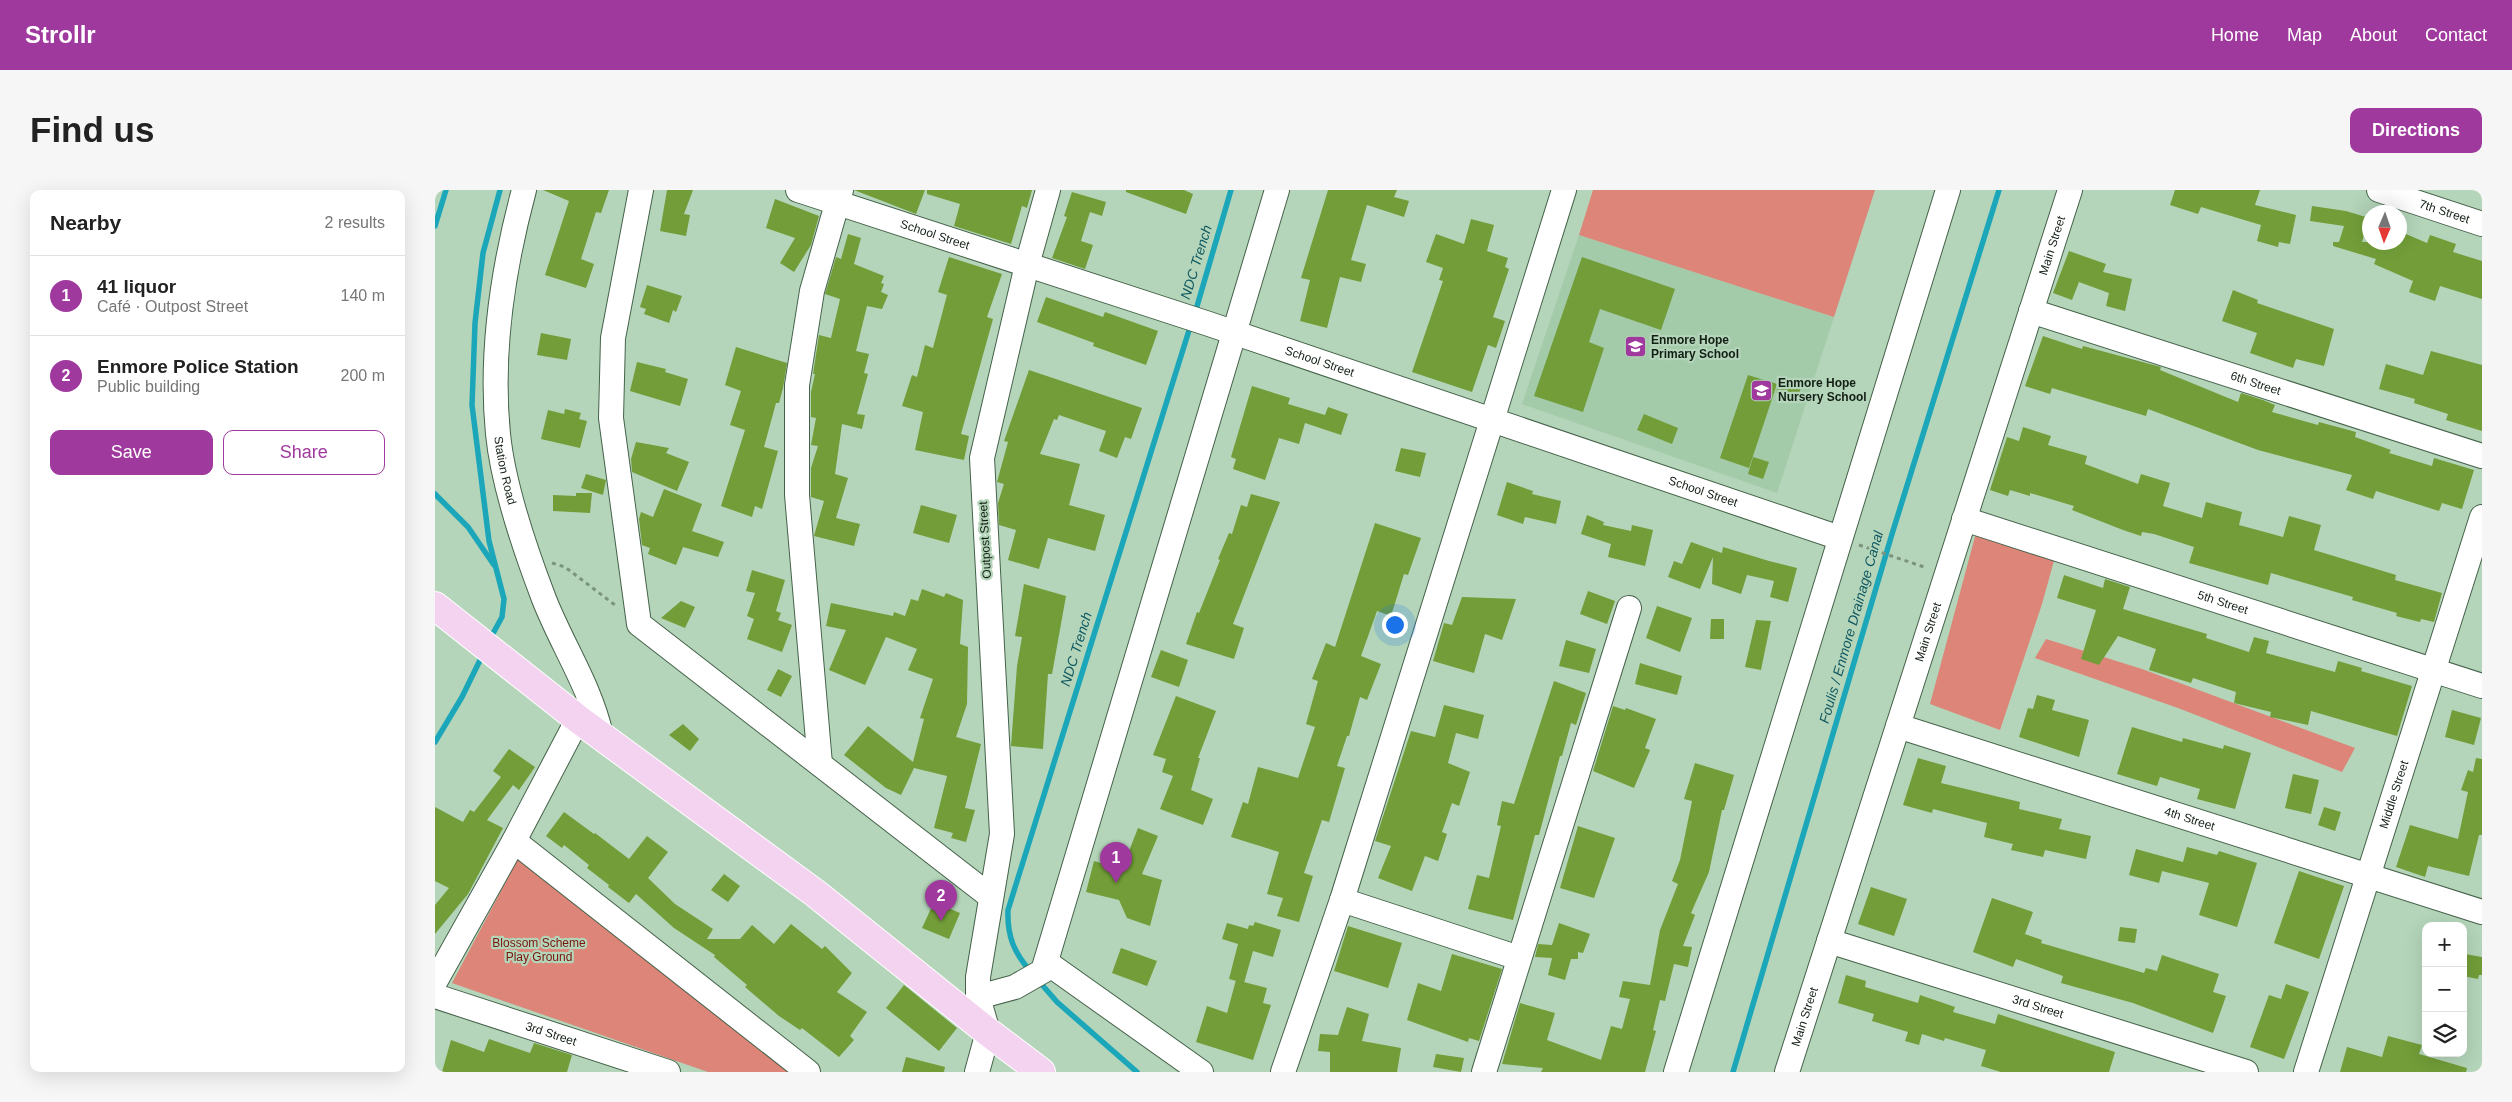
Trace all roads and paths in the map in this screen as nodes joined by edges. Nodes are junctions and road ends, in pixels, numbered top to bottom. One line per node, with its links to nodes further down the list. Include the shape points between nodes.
1 (524, 190): 20 (street, Station Road, via 502,290 497,406 503,464)
2 (641, 190): 24 (street, via 613,338 611,418)
3 (798, 190): 10 (street, School Street)
4 (1048, 190): 12 (street, Outpost Street)
5 (1277, 190): 14 (street)
6 (1564, 190): 15 (street)
7 (1948, 190): 19 (street)
8 (2070, 190): 13 (street, Main Street)
9 (2379, 190): 11 (street, 7th Street)
10 (839, 197): 12 (street, School Street); 30 (street, via 812,291 797,385 797,495)
11 (2482, 224)
12 (1027, 265): 14 (street, School Street); 33 (street, Outpost Street, via 982,458 1002,834)
13 (2031, 311): 16 (street, 6th Street); 18 (street, Main Street)
14 (1234, 333): 15 (street, School Street); 38 (street)
15 (1492, 420): 19 (street, School Street); 34 (street)
16 (2482, 456)
17 (2482, 517): 25 (street, Middle Street)
18 (1964, 519): 25 (street, 5th Street); 28 (street, Main Street)
19 (1851, 542): 21 (path); 50 (street)
20 (529, 553): 24 (path, via 565,568); 29 (street, Station Road, via 545,600 590,698)
21 (1913, 564)
22 (435, 606): 27 (main road)
23 (1629, 608): 37 (street)
24 (639, 624): 30 (street)
25 (2433, 671): 26 (street, 5th Street); 32 (street, Middle Street)
26 (2482, 686)
27 (578, 719): 29 (main road); 31 (street)
28 (1898, 726): 32 (street, 4th Street); 36 (street, Main Street)
29 (601, 735): 42 (main road, via 815,893)
30 (820, 764): 33 (street)
31 (514, 841): 39 (street); 44 (street)
32 (2368, 876): 35 (street, 4th Street); 53 (street, Middle Street)
33 (991, 897): 41 (street, Outpost Street)
34 (1342, 900): 37 (street); 48 (street)
35 (2482, 912)
36 (1829, 941): 51 (street, Main Street); 52 (street, 3rd Street)
37 (1519, 958): 49 (street)
38 (1045, 966): 41 (street, via 1015,987); 47 (street)
39 (435, 982)
40 (435, 996): 43 (street, 3rd Street)
41 (977, 996): 42 (street)
42 (988, 1032): 45 (street); 46 (main road)
43 (668, 1072)
44 (808, 1072)
45 (977, 1072)
46 (1041, 1072)
47 (1201, 1072)
48 (1283, 1072)
49 (1484, 1072)
50 (1676, 1072)
51 (1787, 1072)
52 (2246, 1072)
53 (2306, 1072)

